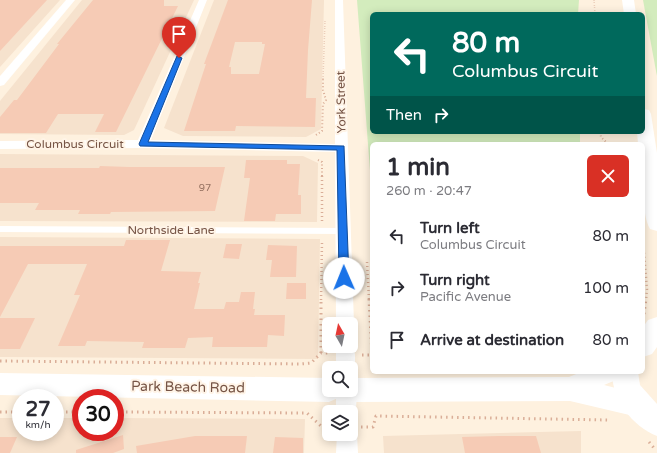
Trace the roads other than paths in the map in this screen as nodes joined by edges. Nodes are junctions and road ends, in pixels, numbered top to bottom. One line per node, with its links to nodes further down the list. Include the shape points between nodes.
1 (71, 0): 6 (street)
2 (204, 0): 8 (street)
3 (339, 0): 10 (street, York Street)
4 (628, 0): 5 (main road)
5 (630, 12)
6 (0, 83)
7 (645, 130): 11 (main road)
8 (143, 144): 9 (street, Columbus Circuit); 10 (street, Columbus Circuit)
9 (0, 145)
10 (341, 148): 13 (street, York Street)
11 (657, 224)
12 (0, 229): 13 (lane, Northside Lane)
13 (343, 231): 14 (street, York Street)
14 (344, 317)
15 (650, 321): 16 (main road, via 656,331)
16 (645, 344)
17 (657, 344): 18 (main road)
18 (645, 346)
19 (603, 374): 22 (street)
20 (625, 374): 25 (main road, via 629,390)
21 (0, 384): 23 (street, Park Beach Road)
22 (570, 389): 24 (street); 25 (street)
23 (322, 390)
24 (358, 390)
25 (651, 418)
26 (347, 441): 27 (street)
27 (348, 453)

